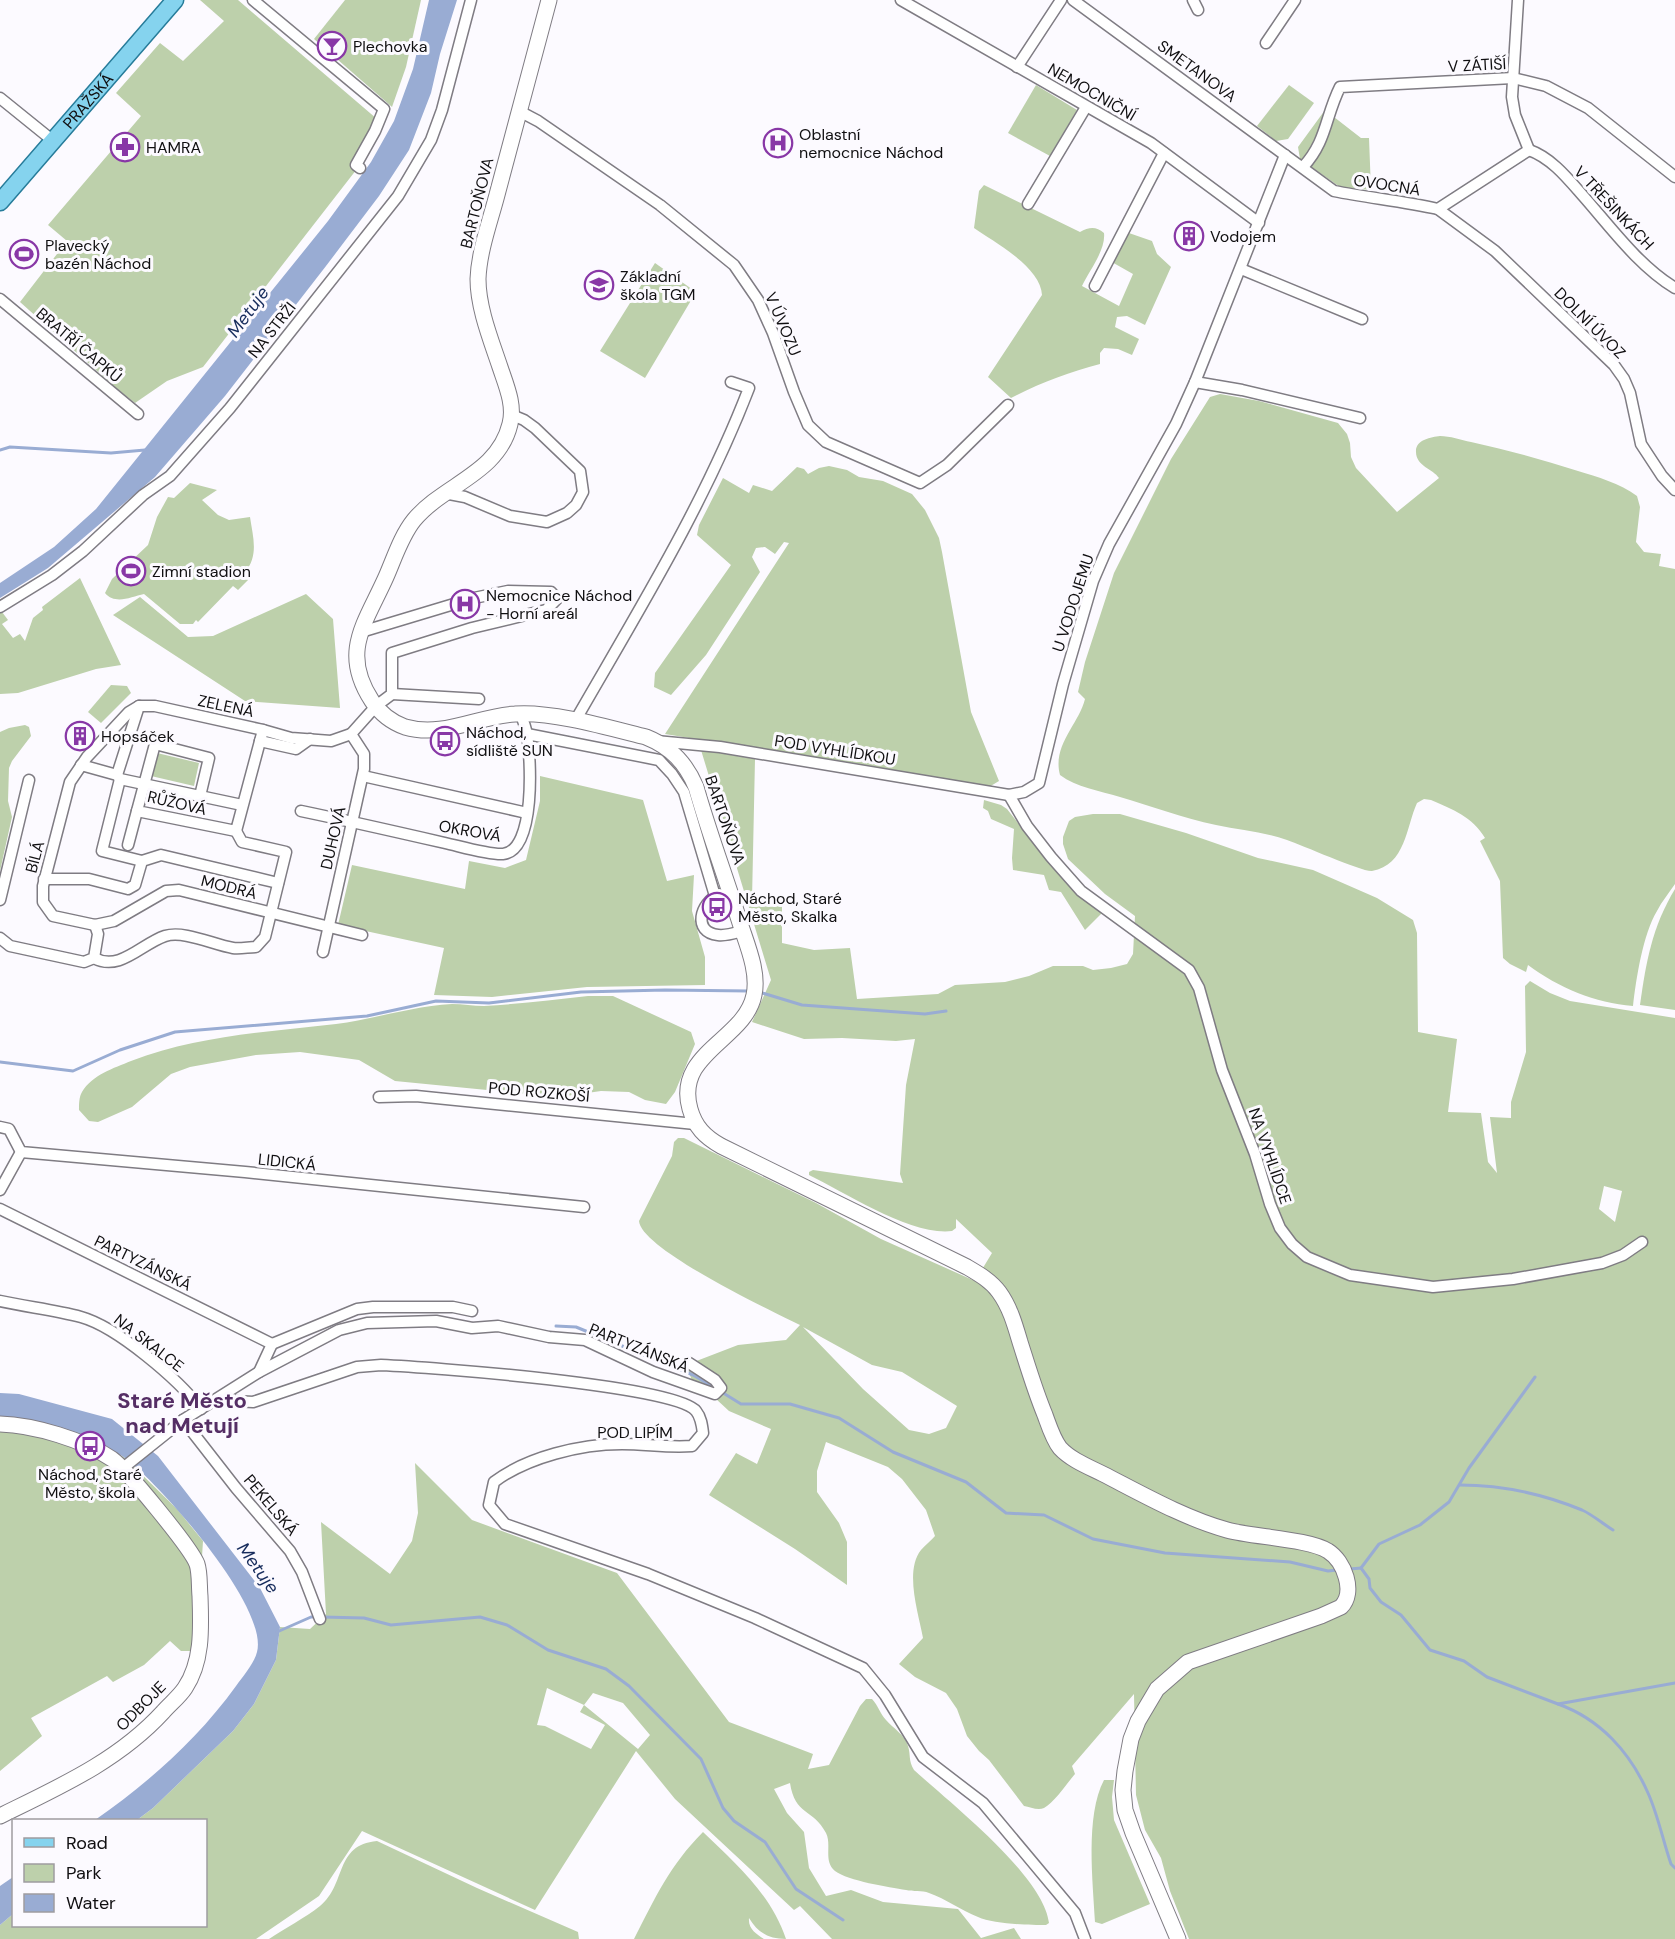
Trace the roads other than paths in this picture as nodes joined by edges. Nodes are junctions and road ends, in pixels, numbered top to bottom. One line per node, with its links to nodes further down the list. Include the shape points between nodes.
1 (175, 0): 16 (main road, PRAŽSKÁ)
2 (253, 0): 21 (street, via 384,109 356,165)
3 (471, 0): 40 (street, NA STRŽI, via 431,140 398,196 230,408 170,476 52,575)
4 (549, 0): 15 (street, BARTOŇOVA)
5 (902, 0): 11 (street, NEMOCNIČNÍ)
6 (1061, 0): 11 (street)
7 (1073, 0): 19 (street, SMETANOVA)
8 (1295, 0): 10 (street)
9 (1518, 0): 12 (street)
10 (1266, 43)
11 (1017, 67): 14 (street, NEMOCNIČNÍ)
12 (1513, 78): 17 (street, via 1515,115); 20 (street, V ZÁTIŠÍ, via 1340,87 1325,133); 22 (street, V ZÁTIŠÍ, via 1546,86 1588,108)
13 (0, 98): 16 (street)
14 (1086, 107): 18 (street, NEMOCNIČNÍ); 24 (street)
15 (519, 111): 34 (street, V ÚVOZU, via 660,205 734,265 758,300 808,425 826,442 920,483 947,465); 36 (street, BARTOŇOVA, via 478,281)
16 (52, 140): 23 (main road, PRAŽSKÁ)
17 (1529, 150): 25 (street, OVOCNÁ); 29 (street, V TŘEŠINKÁCH, via 1542,154 1656,275)
18 (1164, 153): 26 (street, NEMOCNIČNÍ); 28 (street)
19 (1286, 154): 20 (street, SMETANOVA); 26 (street, U VODOJEMU)
20 (1303, 167): 25 (street, OVOCNÁ, via 1334,191)
21 (360, 168)
22 (1675, 177)
23 (0, 202)
24 (1028, 204)
25 (1438, 209): 38 (street, DOLNÍ ÚVOZ, via 1495,251 1614,365 1630,393 1641,444)
26 (1259, 223): 27 (street, U VODOJEMU)
27 (1241, 269): 31 (street); 33 (street, U VODOJEMU)
28 (1095, 286)
29 (1675, 288)
30 (0, 299): 35 (street, BRATŘÍ ČAPKŮ)
31 (1362, 320)
32 (731, 382): 47 (street, via 748,388 728,441 667,559)
33 (1195, 382): 37 (street); 57 (street, U VODOJEMU, via 1093,581 1039,783)
34 (1008, 405)
35 (138, 414)
36 (512, 415): 39 (street, BARTOŇOVA, via 505,439 491,460); 39 (street, via 524,420 580,471 583,492 576,505 548,522 510,516 465,497)
37 (1360, 418)
38 (1675, 490)
39 (444, 493): 41 (street, BARTOŇOVA, via 411,525)
40 (0, 607)
41 (361, 632): 42 (street, via 501,592 552,592 557,599 546,610 392,653); 45 (street, BARTOŇOVA, via 356,665 364,689)
42 (392, 689): 43 (street); 45 (street)
43 (479, 699)
44 (139, 706): 50 (street, ZELENÁ, via 155,706); 52 (street); 54 (street)
45 (376, 706): 46 (street, BARTOŇOVA, via 406,727 425,729 456,727); 48 (street)
46 (520, 713): 47 (street, BARTOŇOVA); 49 (street, OKROVÁ)
47 (575, 721): 51 (street, BARTOŇOVA)
48 (351, 734): 50 (street, ZELENÁ, via 331,741); 53 (street, DUHOVÁ, via 364,754)
49 (527, 734): 62 (street, OKROVÁ); 69 (street, via 659,760 684,792)
50 (261, 735): 59 (street)
51 (656, 741): 57 (street, POD VYHLÍDKOU, via 720,747); 69 (street, BARTOŇOVA, via 679,758 691,776)
52 (81, 765): 54 (street); 67 (street, BÍLÁ, via 70,782)
53 (363, 776): 62 (street); 63 (street, DUHOVÁ)
54 (118, 777): 56 (street); 66 (street, via 102,851)
55 (29, 780): 70 (street)
56 (144, 784): 58 (street); 58 (street, RŮŽOVÁ, via 155,744 208,758); 61 (street, RŮŽOVÁ)
57 (1009, 795): 86 (street, NA VYHLÍDCE, via 1027,826 1081,891 1189,970 1199,988 1222,1070 1280,1228 1307,1257 1350,1275 1433,1287 1602,1263)
58 (200, 796): 59 (street)
59 (242, 805): 64 (street)
60 (301, 810): 63 (street)
61 (137, 811): 64 (street, RŮŽOVÁ); 65 (street)
62 (527, 813): 63 (street, OKROVÁ, via 521,840 504,854)
63 (352, 822): 73 (street, DUHOVÁ)
64 (236, 831): 68 (street, RŮŽOVÁ, via 242,842 286,852)
65 (129, 845)
66 (142, 861): 67 (street, via 135,885 128,889 89,879); 68 (street, via 161,855)
67 (44, 879): 72 (street, BÍLÁ, via 43,902 53,916)
68 (278, 883): 71 (street, RŮŽOVÁ)
69 (719, 891): 74 (street, BARTOŇOVA); 74 (street, via 702,910 705,930 716,935)
70 (0, 900)
71 (270, 914): 72 (street, MODRÁ, via 179,890 166,891 114,921); 73 (street, MODRÁ); 78 (street, RŮŽOVÁ, via 265,937 256,946 236,949 181,935 166,936 111,963)
72 (95, 925): 78 (street, via 98,934)
73 (328, 927): 75 (street, MODRÁ); 77 (street, DUHOVÁ)
74 (742, 931): 80 (street, BARTOŇOVA, via 754,972 754,998 748,1012 691,1075 688,1102)
75 (362, 935)
76 (0, 938): 78 (street, RŮŽOVÁ, via 10,946 84,963)
77 (323, 952)
78 (94, 958)
79 (379, 1097): 80 (street, POD ROZKOŠÍ, via 416,1096)
80 (695, 1124): 100 (street, via 721,1146 989,1281 1007,1305 1038,1399 1054,1438 1065,1453 1213,1526 1325,1549 1334,1555 1345,1573 1347,1595 1341,1607 1184,1665 1157,1689 1135,1727 1125,1771 1125,1810)
81 (0, 1127): 82 (street, via 9,1129)
82 (21, 1152): 83 (street); 84 (street, LIDICKÁ)
83 (0, 1190)
84 (584, 1207)
85 (0, 1209): 89 (street, PARTYZÁNSKÁ)
86 (1642, 1242)
87 (0, 1301): 93 (street, NA SKALCE, via 82,1317 117,1333 189,1393)
88 (472, 1311): 89 (street, via 453,1307 365,1308)
89 (272, 1344): 91 (street)
90 (688, 1363): 91 (street, PARTYZÁNSKÁ, via 721,1388 715,1394 653,1372 585,1340 436,1321 367,1323 339,1330)
91 (259, 1372): 92 (street)
92 (223, 1396): 93 (street); 99 (street, POD LIPÍM, via 253,1402 357,1367 381,1365 582,1382 675,1400 696,1410 703,1433 692,1446 620,1444 580,1448 508,1472 494,1482 489,1504 505,1524 723,1605 863,1668 885,1695 923,1757 984,1803 1075,1912)
93 (201, 1408): 94 (street)
94 (183, 1420): 96 (street); 97 (street, PEKELSKÁ, via 290,1551)
95 (0, 1424): 96 (street, ODBOJE, via 73,1441)
96 (125, 1466): 98 (street, ODBOJE, via 190,1549 198,1566 201,1639 194,1665 185,1688 144,1733 83,1774)
97 (320, 1619)
98 (0, 1816)
99 (1085, 1939)
100 (1178, 1939)

